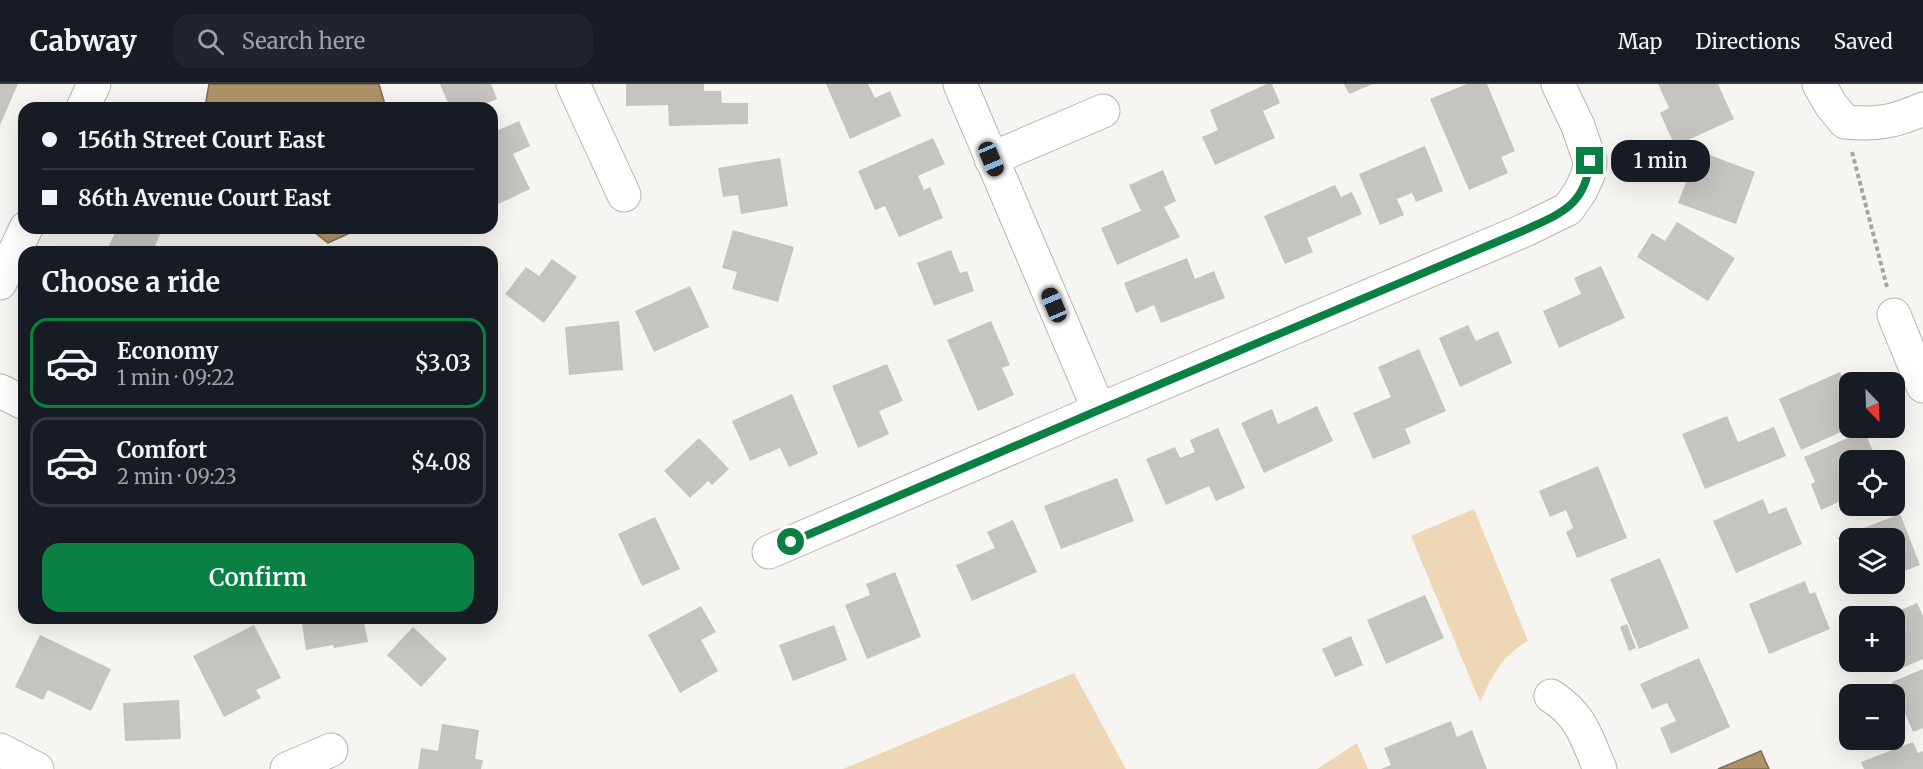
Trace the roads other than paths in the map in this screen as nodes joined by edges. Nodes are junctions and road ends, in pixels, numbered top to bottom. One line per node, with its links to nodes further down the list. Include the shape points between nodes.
1 (94, 84): 6 (street)
2 (573, 84): 10 (street)
3 (960, 84): 9 (street)
4 (1558, 84): 17 (street, via 1590,161 1588,175 1568,209)
5 (1819, 84): 7 (street, via 1845,122 1870,124)
6 (85, 102)
7 (1923, 109)
8 (1103, 111): 9 (street)
9 (991, 159): 17 (street)
10 (624, 195)
11 (23, 234): 12 (street)
12 (0, 283)
13 (1894, 315): 14 (street)
14 (1923, 386)
15 (0, 391): 16 (street)
16 (18, 401)
17 (1099, 410): 18 (street)
18 (769, 552)
19 (1551, 696): 24 (street, via 1577,718)
20 (0, 750): 22 (street)
21 (331, 750): 23 (street)
22 (37, 769)
23 (286, 769)
24 (1600, 769)

